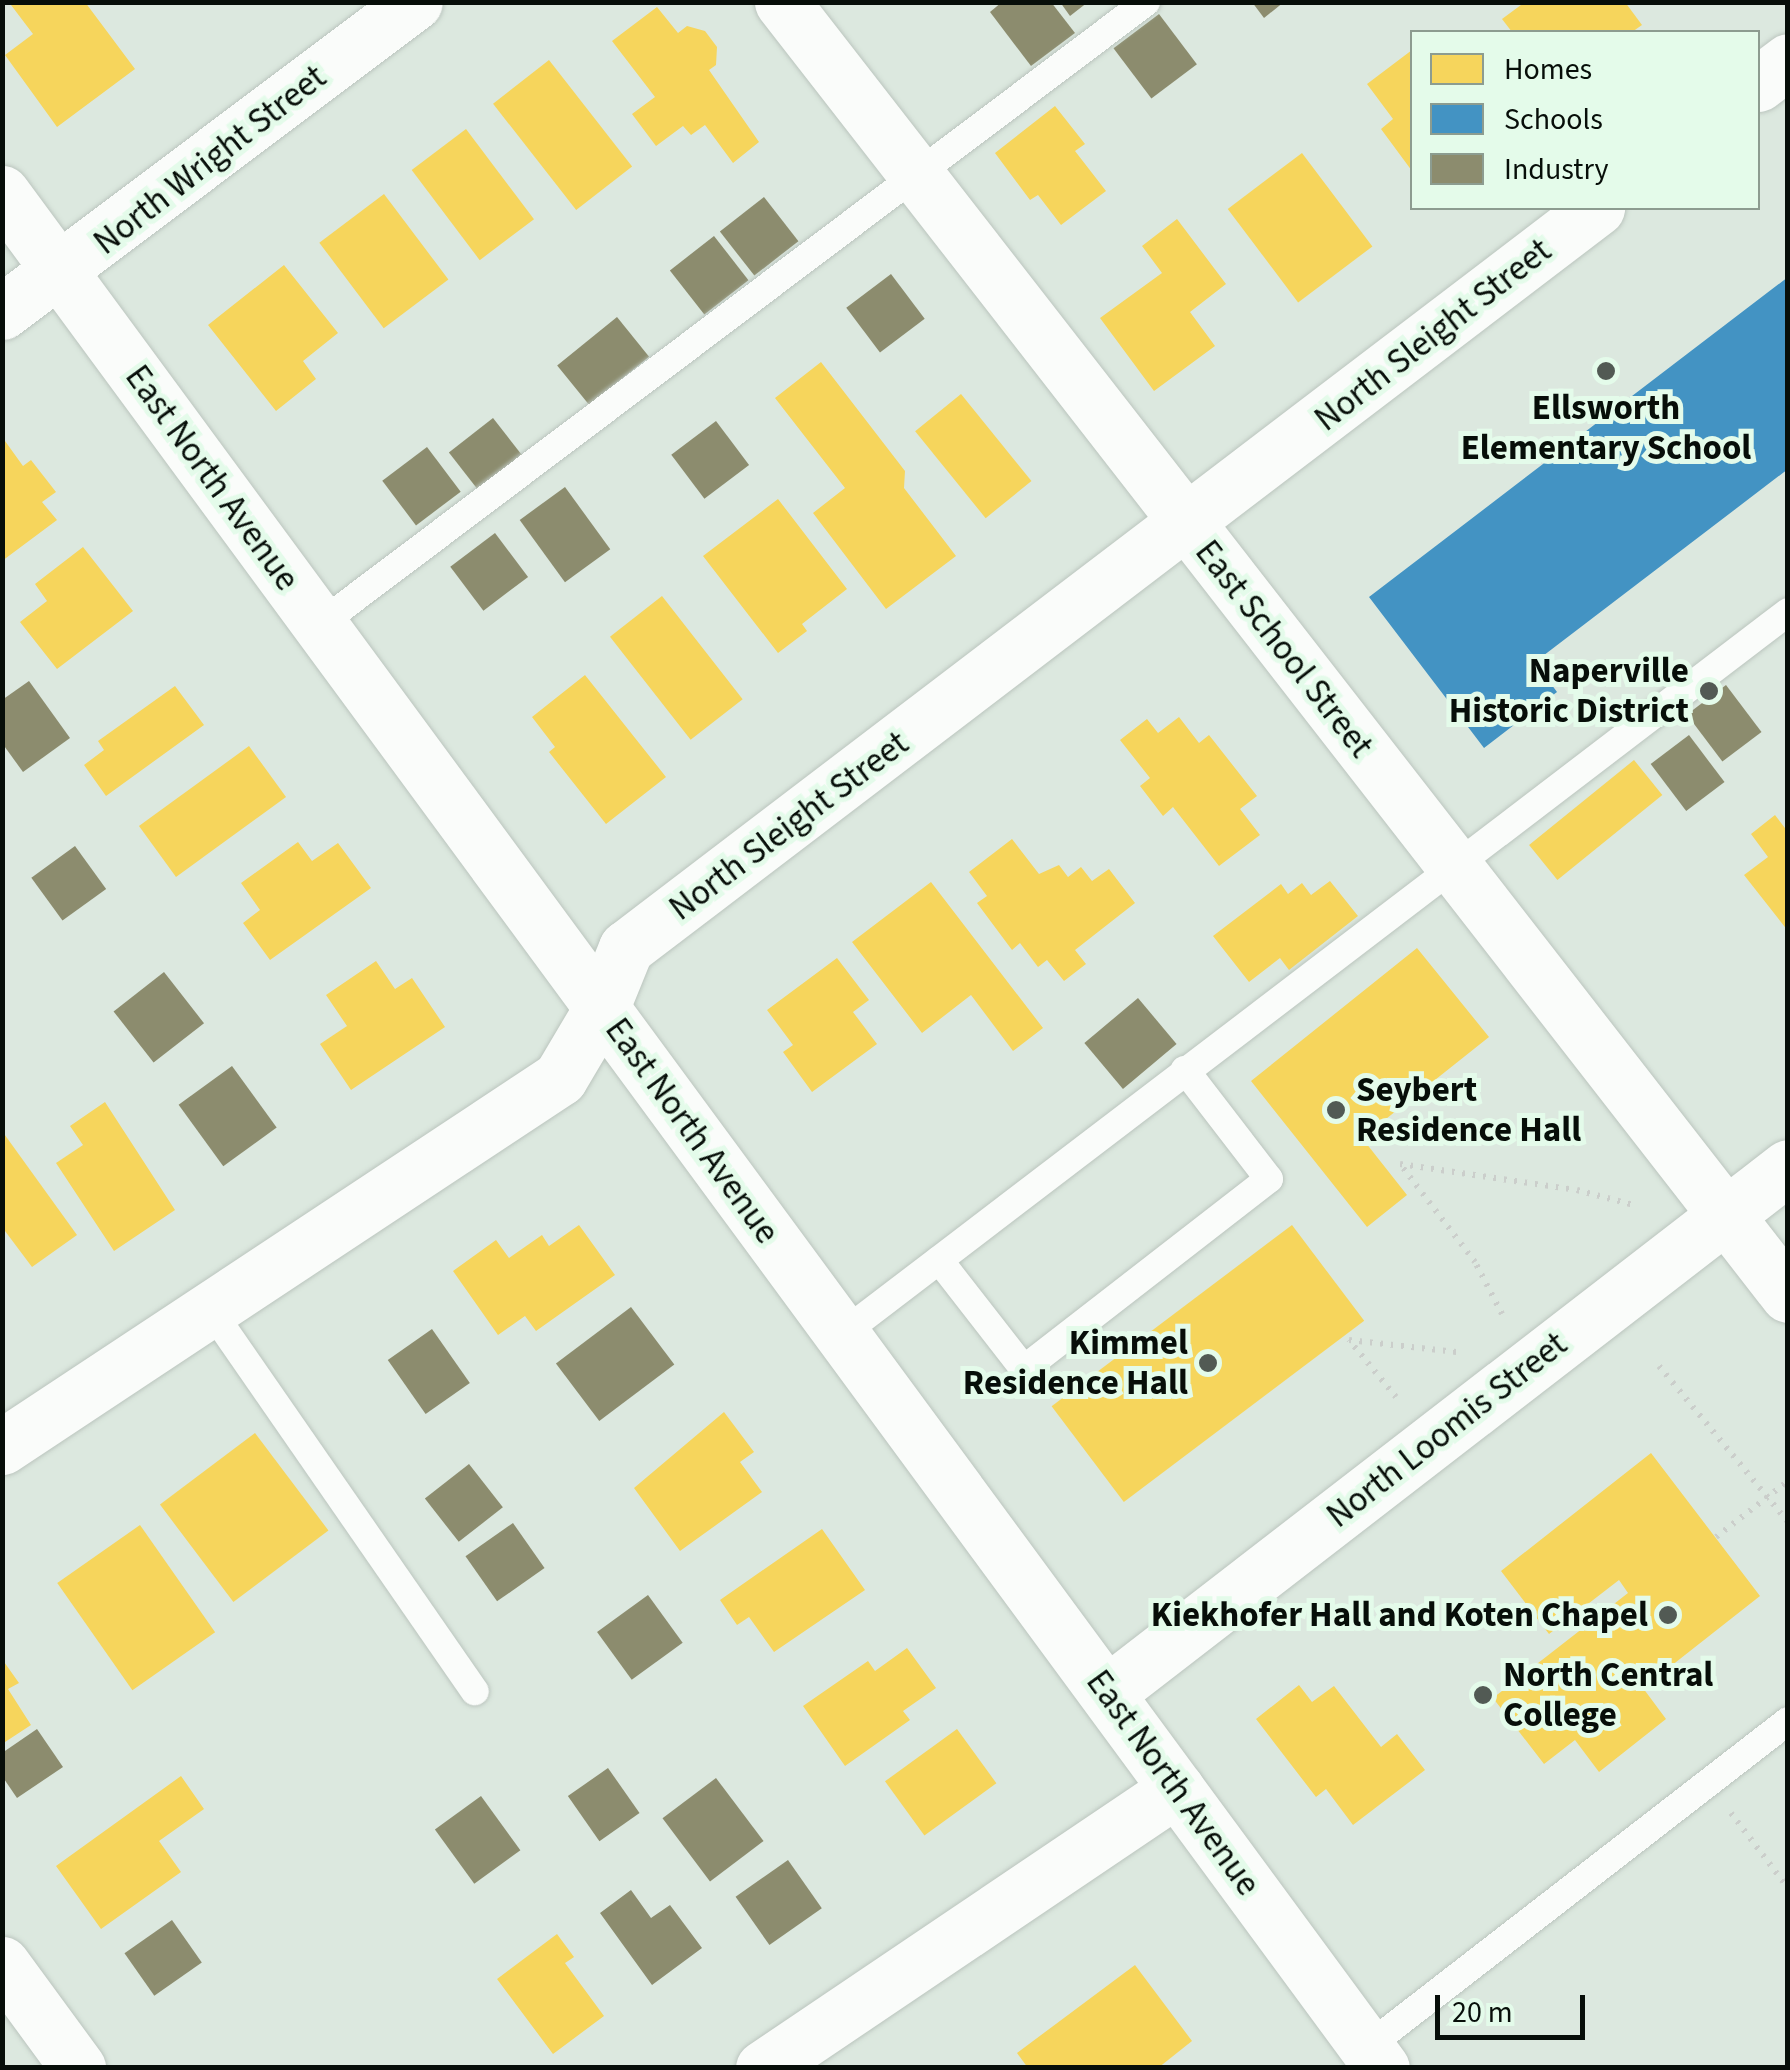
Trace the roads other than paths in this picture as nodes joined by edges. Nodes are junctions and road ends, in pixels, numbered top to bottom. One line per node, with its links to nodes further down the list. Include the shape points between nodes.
1 (414, 2): 9 (street, North Wright Street)
2 (782, 2): 6 (street, East School Street)
3 (1146, 2): 6 (lane)
4 (1788, 61): 5 (street)
5 (1760, 82)
6 (917, 177): 11 (street, East School Street); 13 (lane)
7 (2, 194): 9 (street, East North Avenue)
8 (1595, 210): 11 (street, North Sleight Street)
9 (62, 273): 10 (street, North Wright Street); 13 (street, East North Avenue)
10 (2, 312)
11 (1187, 524): 14 (street, East School Street); 15 (street, North Sleight Street, via 626,948)
12 (1788, 612): 14 (lane)
13 (320, 624): 15 (street, East North Avenue)
14 (1451, 864): 16 (lane); 18 (street, East School Street)
15 (602, 1008): 21 (street, North Sleight Street, via 560,1078); 22 (street, East North Avenue)
16 (1185, 1070): 19 (lane); 19 (lane, via 1269,1179 1024,1369)
17 (1788, 1168): 18 (street, North Loomis Street)
18 (1725, 1216): 20 (street, East School Street); 25 (street, North Loomis Street)
19 (939, 1260): 22 (lane)
20 (1788, 1295)
21 (210, 1309): 23 (street, North Sleight Street); 24 (lane)
22 (842, 1334): 25 (street, East North Avenue)
23 (2, 1447)
24 (474, 1691)
25 (1106, 1693): 27 (street, East North Avenue)
26 (1788, 1721): 29 (lane)
27 (1177, 1789): 29 (street, East North Avenue); 31 (street)
28 (2, 1964): 30 (street)
29 (1375, 2057)
30 (78, 2068)
31 (763, 2068)

